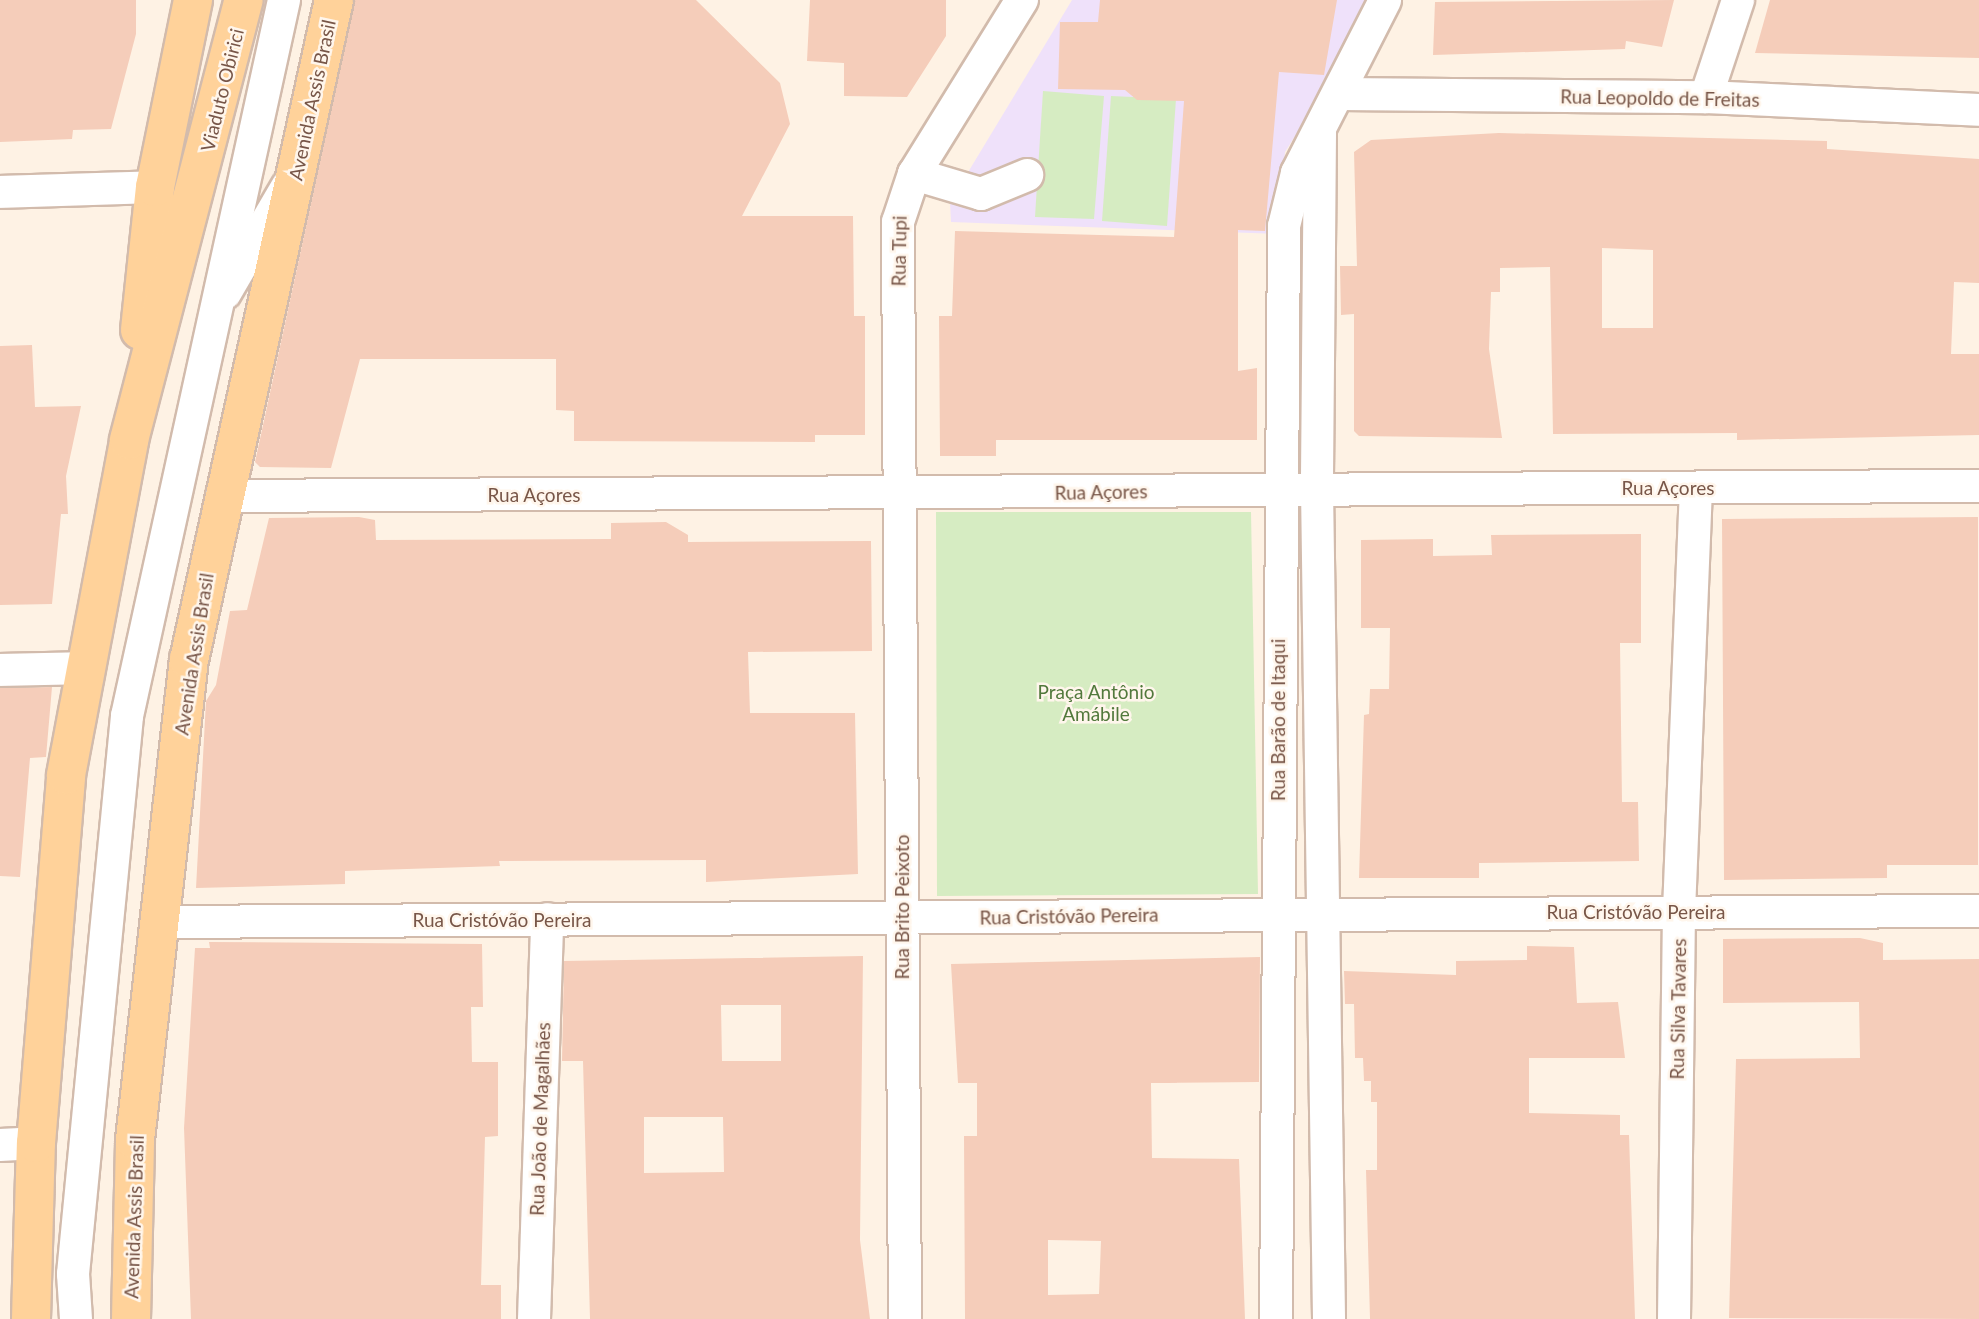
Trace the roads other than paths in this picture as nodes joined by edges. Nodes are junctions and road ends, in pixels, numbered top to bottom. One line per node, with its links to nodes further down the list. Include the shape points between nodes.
1 (193, 0): 15 (main road)
2 (244, 0): 18 (main road, Viaduto Obirici)
3 (284, 0): 17 (street, Viaduto Obirici)
4 (334, 0): 12 (main road, Avenida Assis Brasil)
5 (1022, 0): 13 (street, Rua Tupi)
6 (1385, 0): 8 (street, Rua Barão de Itaqui)
7 (1738, 0): 9 (street)
8 (1340, 94): 9 (street, Rua Leopoldo de Freitas); 11 (street, Rua Barão de Itaqui)
9 (1706, 97): 10 (street, Rua Leopoldo de Freitas)
10 (1979, 110)
11 (1320, 129): 21 (street, Rua Barão de Itaqui, via 1297,173 1284,226); 22 (street, Rua Barão de Itaqui)
12 (297, 168): 17 (street); 24 (main road, Avenida Assis Brasil)
13 (914, 174): 14 (street, via 981,194); 23 (street, Rua Tupi, via 898,222)
14 (1027, 175)
15 (155, 187): 16 (street); 18 (main road)
16 (0, 192)
17 (210, 318): 38 (street, Viaduto Obirici, via 127,716 73,1275)
18 (129, 440): 25 (main road)
19 (1979, 486): 20 (street, Rua Açores)
20 (1696, 488): 22 (street, Rua Açores); 27 (street, Rua Silva Tavares)
21 (1279, 489): 22 (street, Rua Açores); 23 (street, Rua Açores); 29 (street, Rua Barão de Itaqui)
22 (1317, 489): 30 (street, Rua Barão de Itaqui)
23 (900, 494): 24 (street, Rua Açores); 31 (street, Rua Brito Peixoto)
24 (222, 496): 33 (main road, Avenida Assis Brasil, via 189,660)
25 (86, 668): 26 (street); 34 (main road, via 66,775)
26 (0, 670)
27 (1679, 911): 28 (street, Rua Cristóvão Pereira); 30 (street, Rua Cristóvão Pereira); 44 (street, Rua Silva Tavares)
28 (1979, 911)
29 (1277, 913): 30 (street, Rua Cristóvão Pereira); 31 (street, Rua Cristóvão Pereira); 35 (street, Rua Barão de Itaqui)
30 (1321, 914): 36 (street, Rua Barão de Itaqui)
31 (902, 918): 32 (street, Rua Cristóvão Pereira); 41 (street, Rua Brito Peixoto)
32 (547, 919): 33 (street, Rua Cristóvão Pereira); 40 (street, Rua João de Magalhães)
33 (159, 922): 39 (main road, Avenida Assis Brasil, via 135,1140)
34 (18, 1144): 37 (main road)
35 (1276, 1203): 36 (street); 42 (street, Rua Barão de Itaqui)
36 (1327, 1203): 43 (street, Rua Barão de Itaqui)
37 (31, 1319)
38 (76, 1319)
39 (131, 1319)
40 (534, 1319)
41 (905, 1319)
42 (1276, 1319)
43 (1329, 1319)
44 (1674, 1319)

